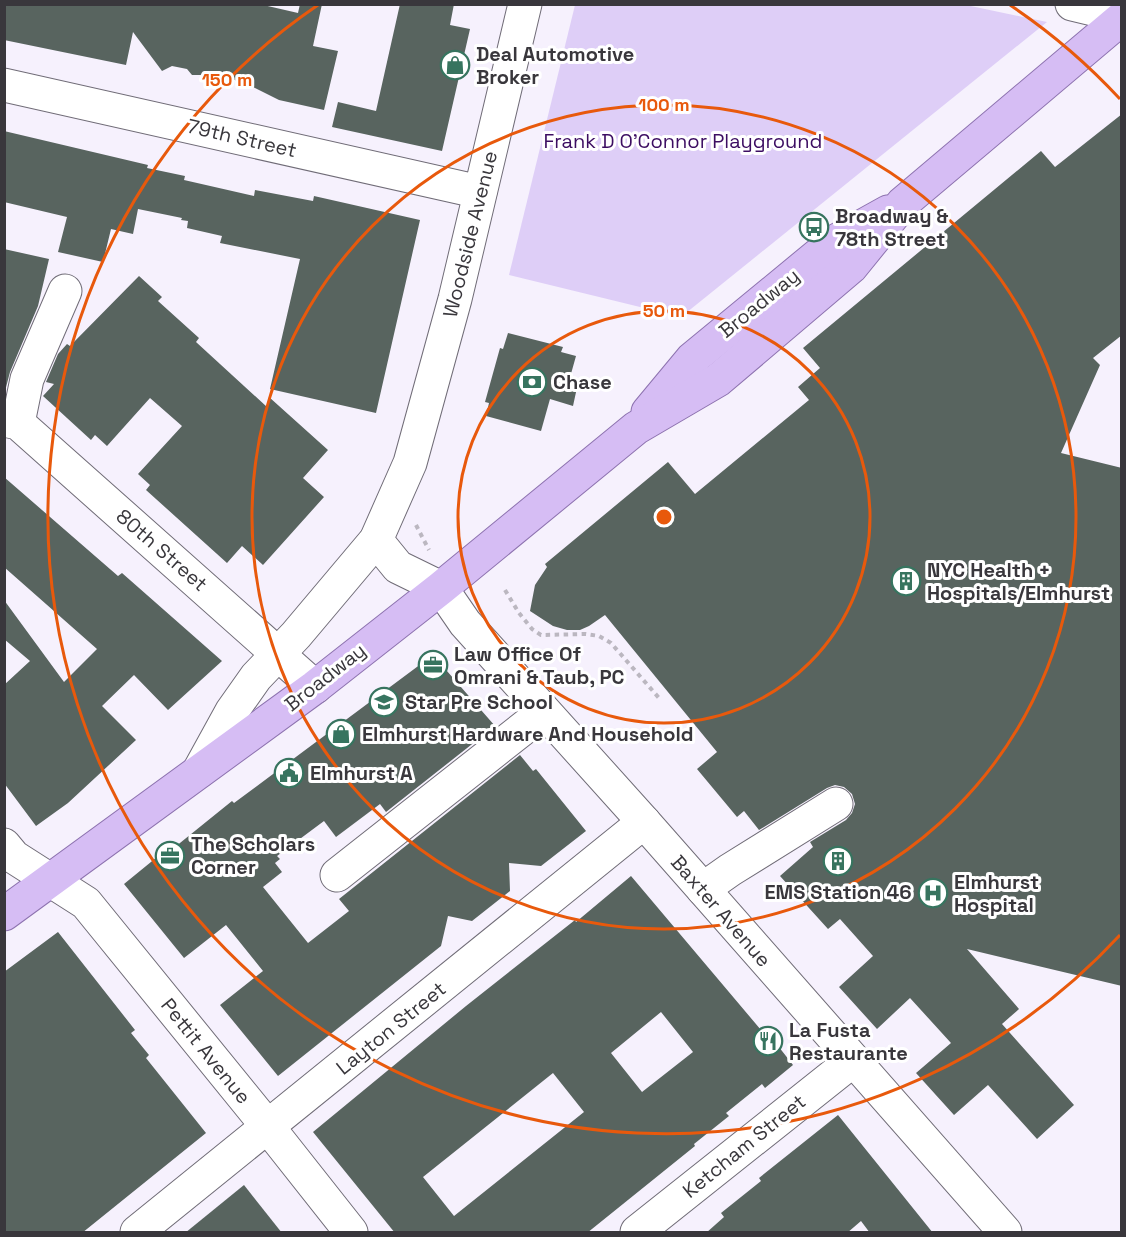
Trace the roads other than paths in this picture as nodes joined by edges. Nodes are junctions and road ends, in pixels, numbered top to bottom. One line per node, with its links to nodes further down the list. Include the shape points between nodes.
1 (525, 4): 5 (street, Woodside Avenue)
2 (1072, 4): 3 (street)
3 (1122, 17): 9 (main road, Broadway, via 903,203 851,267 799,313 718,380 636,428)
4 (4, 85): 5 (street, 79th Street)
5 (480, 192): 8 (street, Woodside Avenue, via 410,463)
6 (65, 291): 7 (street)
7 (11, 421): 10 (street, 80th Street)
8 (376, 540): 9 (street, via 398,567); 10 (street, Woodside Avenue)
9 (441, 588): 11 (main road, Broadway); 12 (street, Baxter Avenue, via 465,623)
10 (279, 654): 11 (street, 80th Street); 13 (street, Woodside Avenue, via 232,711)
11 (315, 687): 13 (main road, Broadway)
12 (543, 712): 15 (street, Baxter Avenue); 17 (street)
13 (199, 771): 18 (main road, Broadway)
14 (836, 804): 19 (street)
15 (644, 822): 19 (street, Baxter Avenue); 22 (street, Layton Street)
16 (4, 845): 18 (street, Pettit Avenue, via 14,857)
17 (337, 874)
18 (51, 881): 20 (main road, Broadway); 22 (street, Pettit Avenue, via 86,903)
19 (703, 889): 21 (street, Baxter Avenue)
20 (4, 914)
21 (852, 1060): 25 (street, Ketcham Street); 26 (street, Baxter Avenue)
22 (268, 1127): 23 (street, Layton Street); 24 (street, Pettit Avenue)
23 (137, 1233)
24 (351, 1233)
25 (637, 1233)
26 (1005, 1233)

